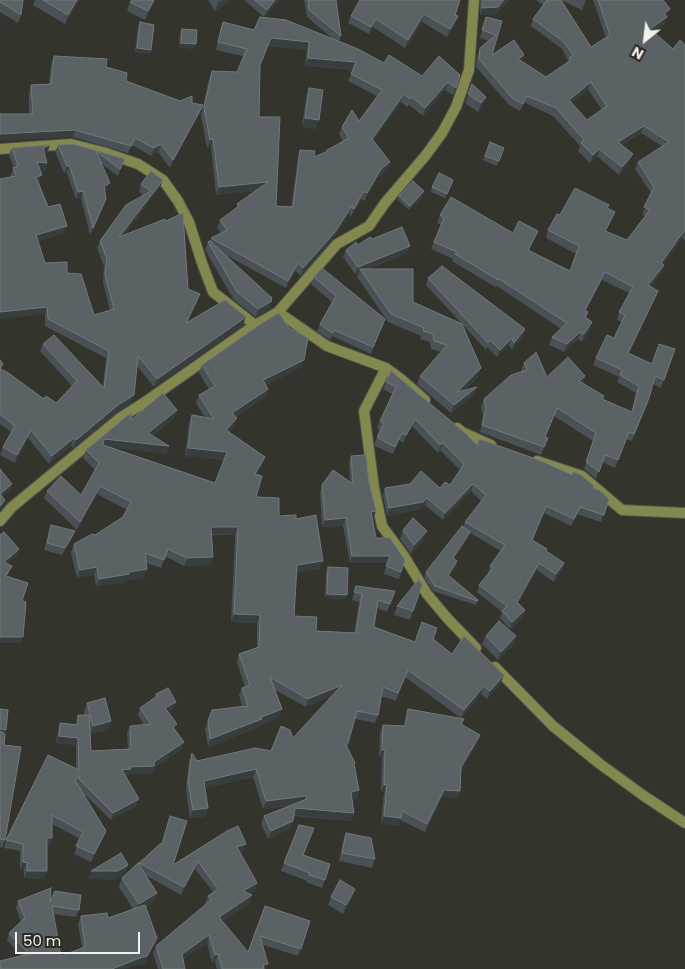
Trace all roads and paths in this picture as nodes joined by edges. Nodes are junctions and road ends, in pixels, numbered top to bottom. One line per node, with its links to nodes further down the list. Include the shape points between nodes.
1 (474, 0): 3 (street, via 469,70 456,107 442,133 369,226 337,244)
2 (0, 149): 4 (street, via 71,144 138,164 163,180 189,222 213,292)
3 (278, 312): 4 (street); 5 (street, via 327,346)
4 (255, 325): 11 (street, via 120,418 12,506)
5 (386, 368): 6 (street); 12 (street, via 364,411 382,526 427,594 448,619 553,726 600,764)
6 (435, 408)
7 (448, 420): 8 (street, via 462,432)
8 (504, 450)
9 (530, 458): 10 (street, via 582,476 622,510)
10 (685, 513)
11 (0, 521)
12 (685, 823)

